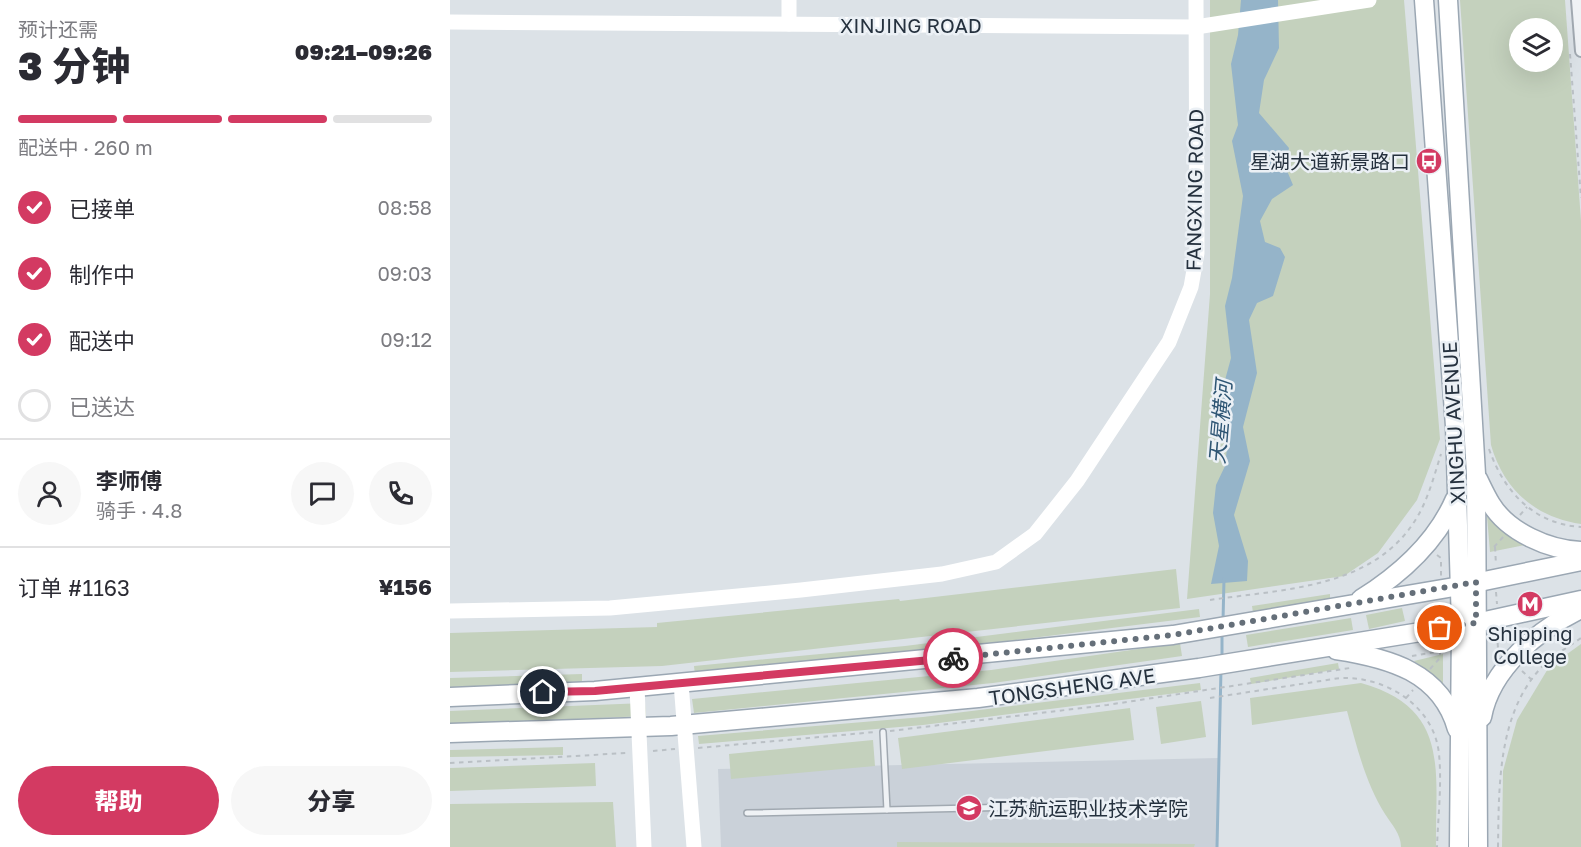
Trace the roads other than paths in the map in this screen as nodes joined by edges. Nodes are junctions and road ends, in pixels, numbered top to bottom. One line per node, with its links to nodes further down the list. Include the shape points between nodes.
1 (789, 0): 8 (street)
2 (1196, 0): 9 (street, FANGXING ROAD)
3 (1369, 0): 9 (street, XINJING ROAD)
4 (1424, 0): 12 (main road, XINGHU AVENUE)
5 (1448, 0): 11 (main road, XINGHU AVENUE)
6 (1577, 0): 10 (street)
7 (450, 22): 8 (street, XINJING ROAD)
8 (789, 24): 9 (street, XINJING ROAD)
9 (1196, 27): 19 (street, FANGXING ROAD, via 1197,253 1191,287 1169,342 1077,482 1035,534 996,562 930,575 642,605)
10 (1581, 51)
11 (1476, 474): 13 (main road, via 1492,506 1515,529 1539,541); 15 (main road, XINGHU AVENUE)
12 (1458, 492): 15 (main road, XINGHU AVENUE); 17 (main road, via 1445,522 1425,547 1381,587)
13 (1581, 551)
14 (1581, 561): 15 (main road)
15 (1468, 584): 17 (main road); 20 (main road, XINGHU AVENUE)
16 (1581, 600): 20 (main road, TONGSHENG AVE)
17 (1354, 604): 22 (main road, via 1173,635)
18 (1581, 609): 29 (main road, via 1532,639 1502,674)
19 (450, 611)
20 (1469, 624): 21 (main road, TONGSHENG AVE); 29 (main road, XINGHU AVENUE)
21 (1323, 648): 25 (main road, TONGSHENG AVE, via 978,698); 29 (main road, via 1407,667 1431,685)
22 (681, 683): 23 (main road); 25 (street)
23 (637, 687): 24 (main road); 26 (street)
24 (450, 697)
25 (685, 725): 26 (main road, TONGSHENG AVE); 34 (street)
26 (639, 727): 28 (main road, TONGSHENG AVE); 33 (street)
27 (883, 732): 31 (lane)
28 (450, 733)
29 (1469, 740): 35 (main road, XINGHU AVENUE); 36 (main road, XINGHU AVENUE)
30 (1023, 807): 31 (lane)
31 (887, 810): 32 (lane)
32 (747, 813)
33 (644, 847)
34 (694, 847)
35 (1459, 847)
36 (1478, 847)

